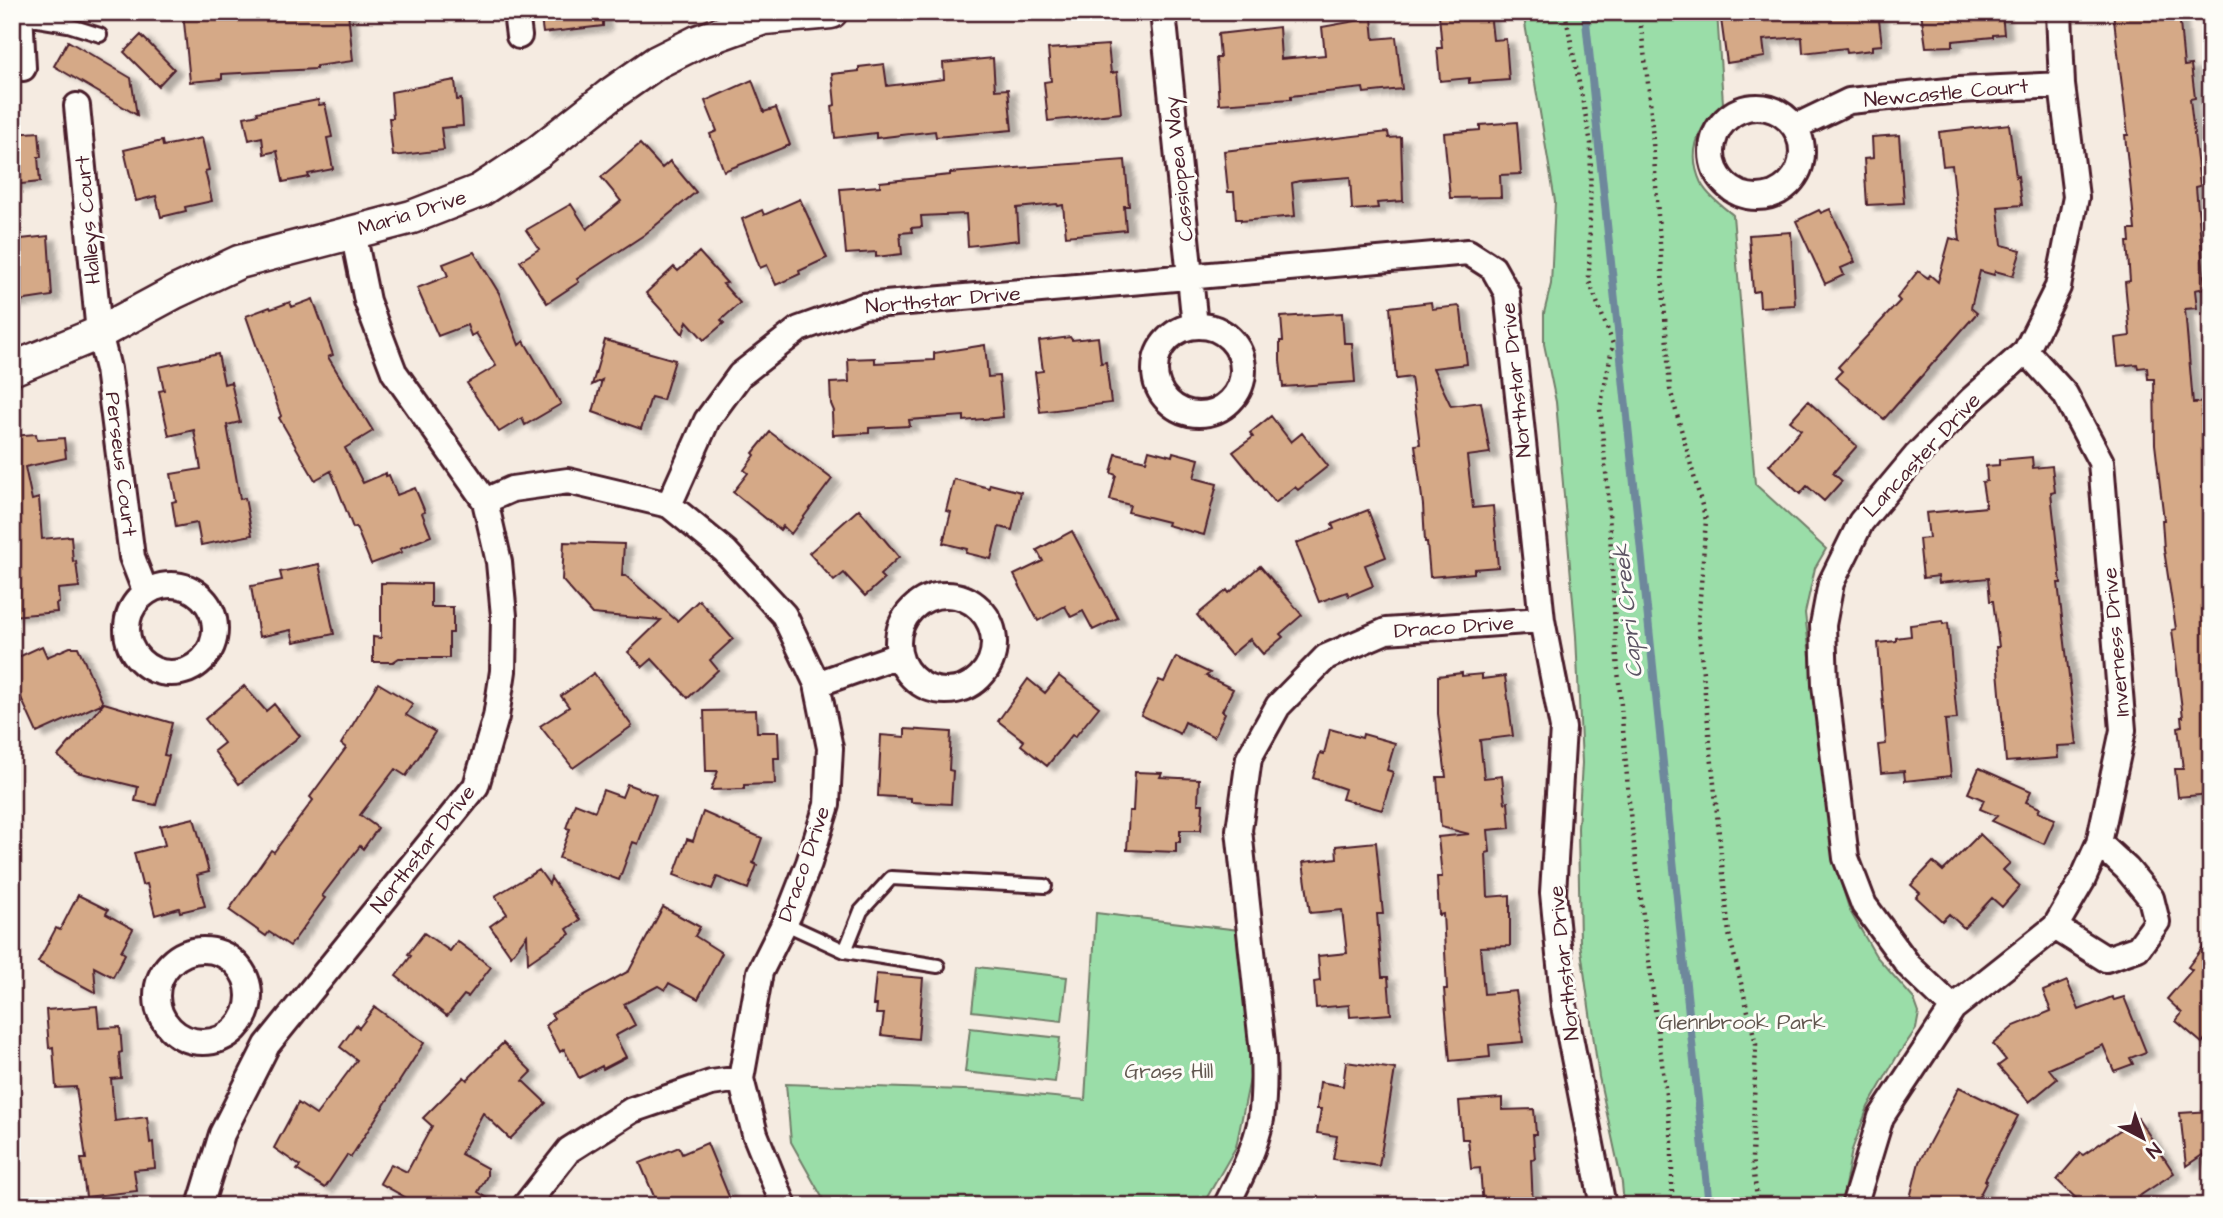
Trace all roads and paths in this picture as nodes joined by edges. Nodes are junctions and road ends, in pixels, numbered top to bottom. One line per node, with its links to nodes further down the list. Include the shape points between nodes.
1 (831, 12): 7 (street, Maria Drive)
2 (1163, 12): 14 (street, Cassiopea Way)
3 (1564, 12): 40 (path, via 1591,143 1589,281 1613,344 1600,409 1616,646 1630,813 1672,1142)
4 (1639, 12): 41 (path, via 1650,99 1670,389 1706,520 1698,623 1728,934 1756,1044 1752,1158)
5 (2059, 12): 10 (street, Lancaster Drive)
6 (20, 15): 8 (lane); 9 (street)
7 (764, 15): 13 (street, Maria Drive, via 657,62 479,191 412,217)
8 (100, 35)
9 (23, 68)
10 (2062, 85): 12 (street, Newcastle Court, via 1849,101); 17 (street, Lancaster Drive, via 2076,197 2058,287)
11 (77, 106): 16 (street, Halleys Court)
12 (1795, 127)
13 (353, 232): 16 (street, Maria Drive, via 239,262); 19 (street, Northstar Drive, via 367,301 394,372)
14 (1190, 278): 15 (street, Cassiopea Way); 20 (street, Northstar Drive, via 863,306 799,329 740,375 707,420); 22 (street, Northstar Drive, via 1468,253 1493,268 1507,293)
15 (1195, 326)
16 (99, 333): 18 (street, Maria Drive); 21 (street, Perseus Court, via 108,369 132,557)
17 (2026, 351): 25 (street, Inverness Drive, via 2065,394 2101,462 2123,730); 31 (street, Lancaster Drive, via 1916,456 1861,522 1832,583 1823,625 1825,685 1846,859 1864,905 1909,966)
18 (12, 369)
19 (485, 501): 20 (street, Draco Drive, via 512,489 568,481); 33 (street, Northstar Drive, via 505,616 496,717 476,786)
20 (668, 505): 24 (street, Draco Drive, via 726,551 784,615)
21 (146, 593)
22 (1542, 620): 38 (street, Draco Drive, via 1386,631 1326,657 1278,706 1249,758 1239,830 1264,1085 1251,1153); 39 (street, Northstar Drive, via 1563,728 1553,893 1564,1006)
23 (899, 655): 24 (street)
24 (817, 684): 27 (street, Draco Drive, via 830,748 827,805)
25 (2099, 843): 28 (street, Inverness Drive); 28 (street, via 2151,898 2157,922 2138,948 2106,959)
26 (1045, 886): 29 (lane, via 891,877 861,911)
27 (784, 923): 29 (lane); 34 (street, Draco Drive, via 761,972)
28 (2055, 927): 31 (street, Inverness Drive)
29 (845, 951): 30 (lane)
30 (938, 966)
31 (1953, 1008): 42 (street, Inverness Drive, via 1881,1117)
32 (240, 1025): 33 (street)
33 (267, 1045): 35 (street, Northstar Drive, via 222,1134)
34 (741, 1079): 36 (street, via 711,1083 632,1110 569,1150); 37 (street, Draco Drive, via 755,1135)
35 (200, 1206)
36 (525, 1206)
37 (784, 1206)
38 (1226, 1206)
39 (1602, 1206)
40 (1672, 1206)
41 (1758, 1206)
42 (1854, 1206)

